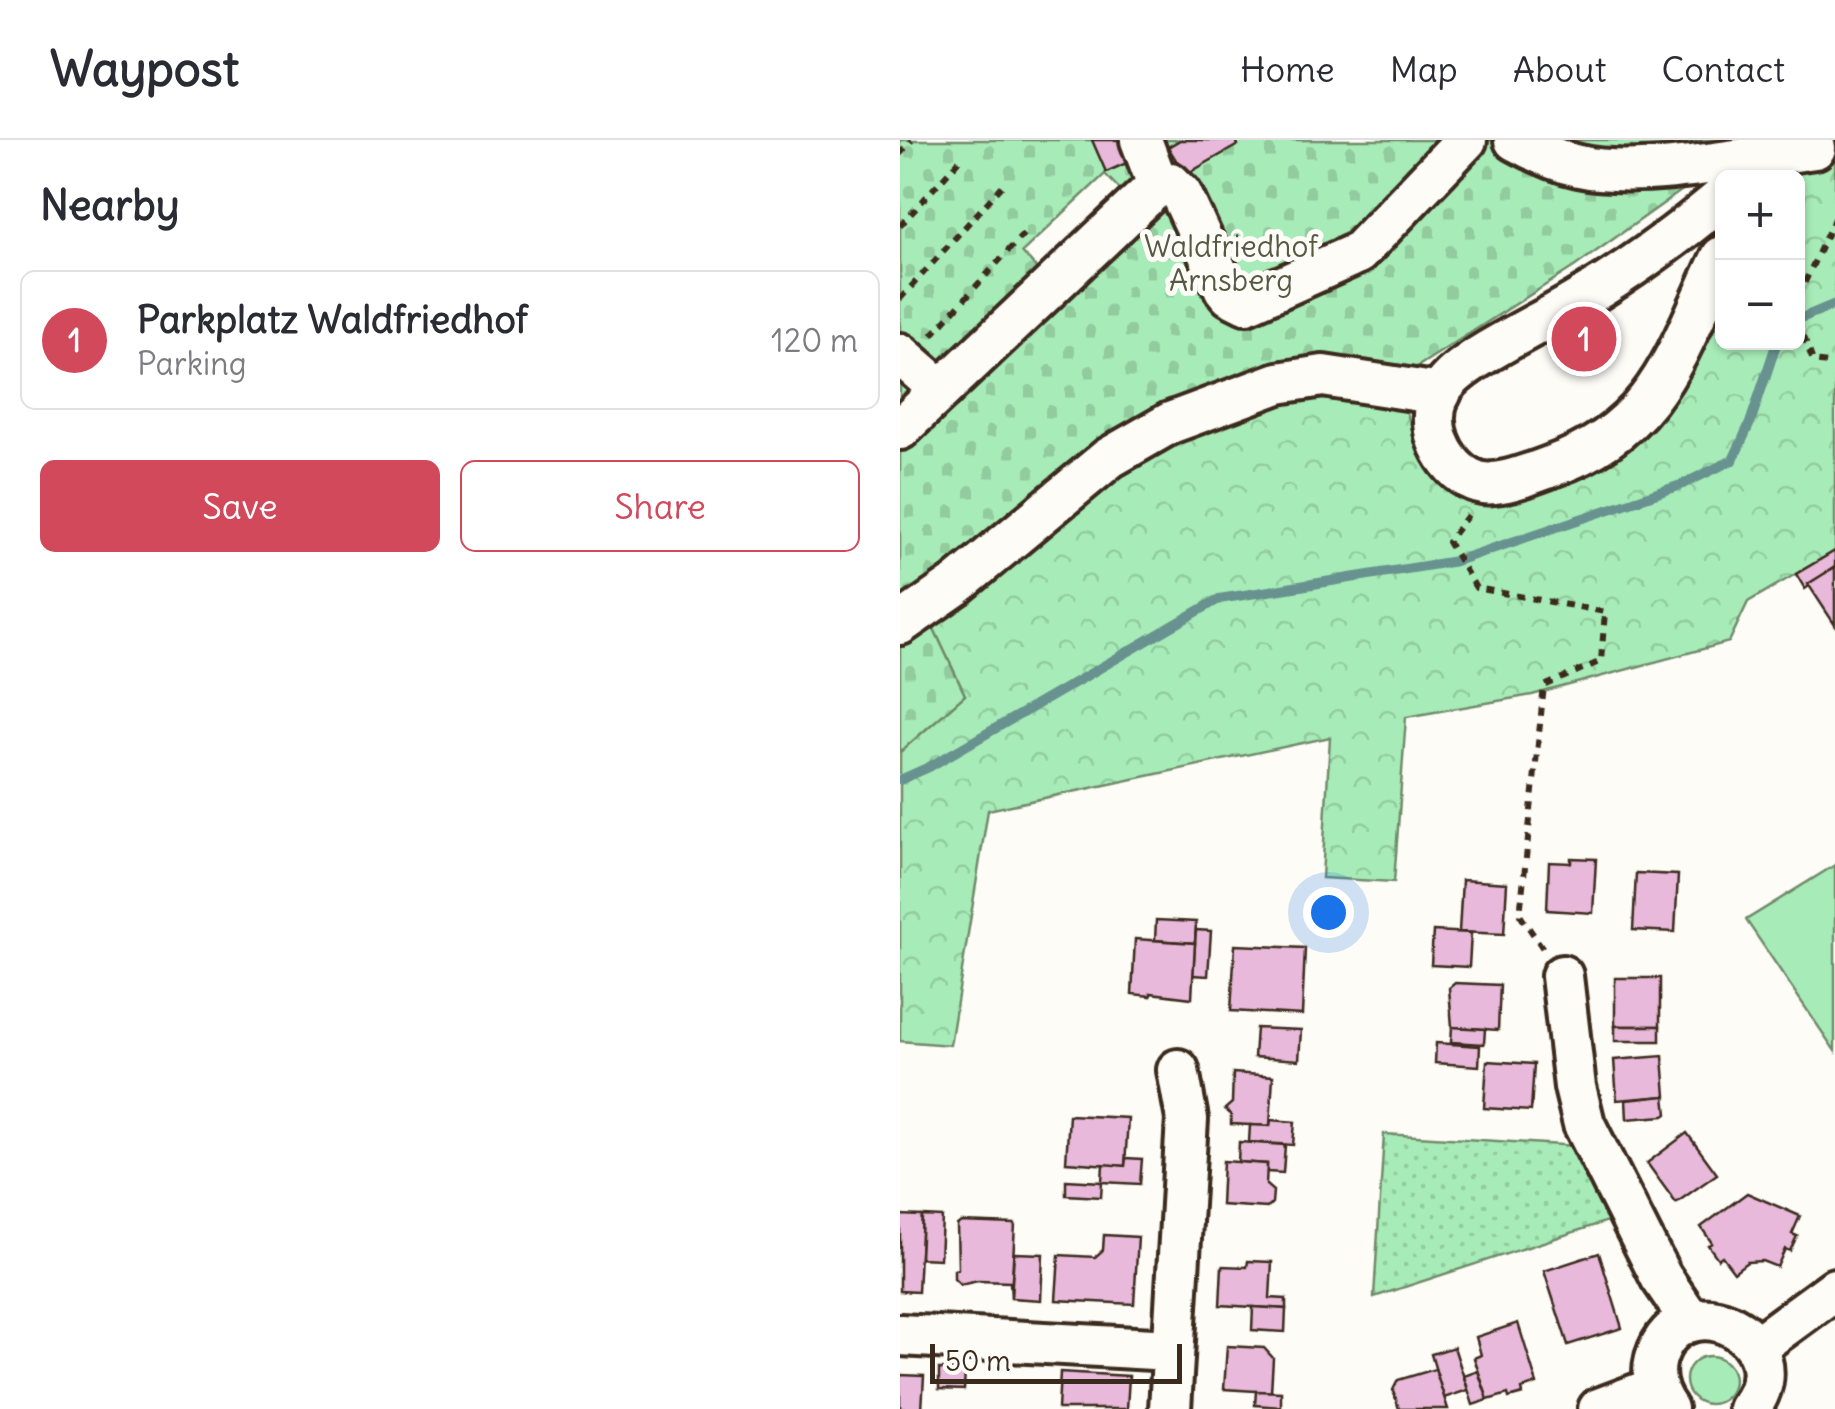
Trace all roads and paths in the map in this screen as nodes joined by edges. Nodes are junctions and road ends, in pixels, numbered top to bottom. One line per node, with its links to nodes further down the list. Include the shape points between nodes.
1 (912, 140): 6 (path)
2 (1141, 140): 9 (street)
3 (1466, 140): 9 (street, via 1358,254 1246,303 1225,289 1175,186)
4 (1515, 140): 5 (street, via 1553,158 1603,169)
5 (1825, 144): 8 (street)
6 (900, 154)
7 (962, 158): 13 (path)
8 (1775, 170)
9 (1158, 184): 21 (street)
10 (1002, 185): 17 (path)
11 (1715, 204): 22 (street, via 1617,279 1451,378)
12 (1835, 217): 16 (path)
13 (900, 226)
14 (1028, 229): 19 (path)
15 (1721, 260): 22 (street, via 1656,390 1630,423 1576,458 1490,484 1467,478 1436,437)
16 (1805, 282)
17 (900, 299)
18 (1805, 340): 20 (path, via 1813,361)
19 (904, 358): 21 (street)
20 (1835, 364)
21 (940, 389): 23 (street)
22 (1440, 394): 25 (street, via 1323,376 1278,383 1170,423 1109,458)
23 (900, 429)
24 (1448, 542): 26 (path, via 1476,588 1606,612 1601,660 1544,686 1520,915)
25 (900, 624)
26 (1562, 976): 29 (street, via 1584,1124 1661,1278)
27 (1178, 1070): 32 (street, via 1187,1119)
28 (1835, 1289): 31 (street)
29 (1691, 1322): 31 (street, via 1728,1323); 33 (street, via 1664,1341 1654,1371)
30 (900, 1335): 32 (street)
31 (1756, 1348): 34 (street, via 1762,1371)
32 (1171, 1350): 35 (street)
33 (1661, 1398): 36 (street)
34 (1754, 1408)
35 (1170, 1409)
36 (1599, 1409)

